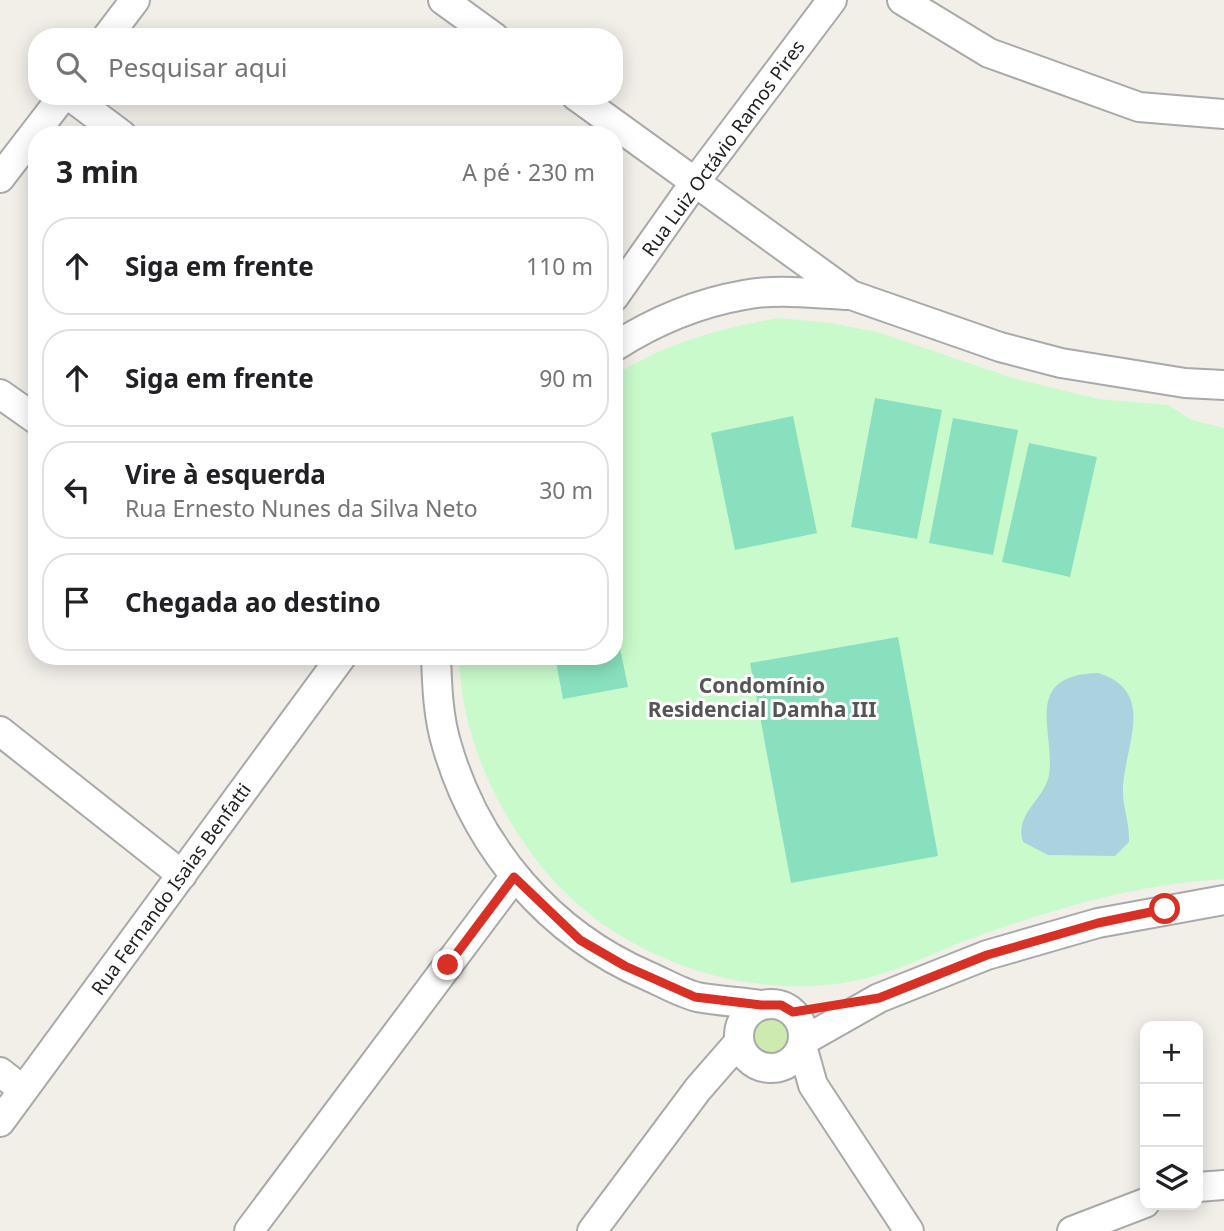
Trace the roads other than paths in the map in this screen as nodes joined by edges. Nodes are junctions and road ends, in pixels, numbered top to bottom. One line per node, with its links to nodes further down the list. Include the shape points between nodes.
1 (135, 0): 5 (street)
2 (443, 0): 6 (street)
3 (832, 0): 17 (street, Rua Luiz Octávio Ramos Pires)
4 (902, 0): 10 (street, via 989,53 1127,103)
5 (114, 28)
6 (482, 28)
7 (56, 105): 11 (street)
8 (82, 105): 12 (street)
9 (588, 105): 13 (street)
10 (1224, 114)
11 (40, 126)
12 (110, 126)
13 (618, 126)
14 (623, 130): 17 (street)
15 (28, 142): 16 (street)
16 (0, 178)
17 (695, 182): 18 (street, Rua Luiz Octávio Ramos Pires); 19 (street)
18 (623, 284)
19 (851, 295): 20 (street, via 744,295 678,313); 21 (street, via 1000,347 1061,363)
20 (623, 342)
21 (1224, 385)
22 (0, 394): 23 (street)
23 (28, 414)
24 (335, 665): 27 (street, Rua Fernando Isaias Benfatti)
25 (436, 665): 28 (street, via 447,746 475,820)
26 (0, 731): 27 (street)
27 (182, 875): 38 (street, Rua Fernando Isaias Benfatti)
28 (514, 877): 30 (street, via 580,940); 43 (street)
29 (1224, 900): 31 (street, via 1098,923 987,955)
30 (695, 997): 32 (street); 35 (street)
31 (879, 998): 33 (street); 34 (street)
32 (761, 1005): 33 (street, via 781,1005); 35 (street, via 745,1017)
33 (793, 1012): 34 (street, via 802,1026)
34 (803, 1044): 35 (street, via 790,1063); 37 (street)
35 (751, 1052): 37 (street); 44 (street, via 698,1089)
36 (0, 1072): 38 (street)
37 (813, 1085): 45 (street)
38 (23, 1090): 39 (street, Rua Fernando Isaias Benfatti)
39 (0, 1122)
40 (1224, 1185): 41 (street)
41 (1203, 1187)
42 (1140, 1205): 46 (street)
43 (249, 1231)
44 (592, 1231)
45 (909, 1231)
46 (1072, 1231)

